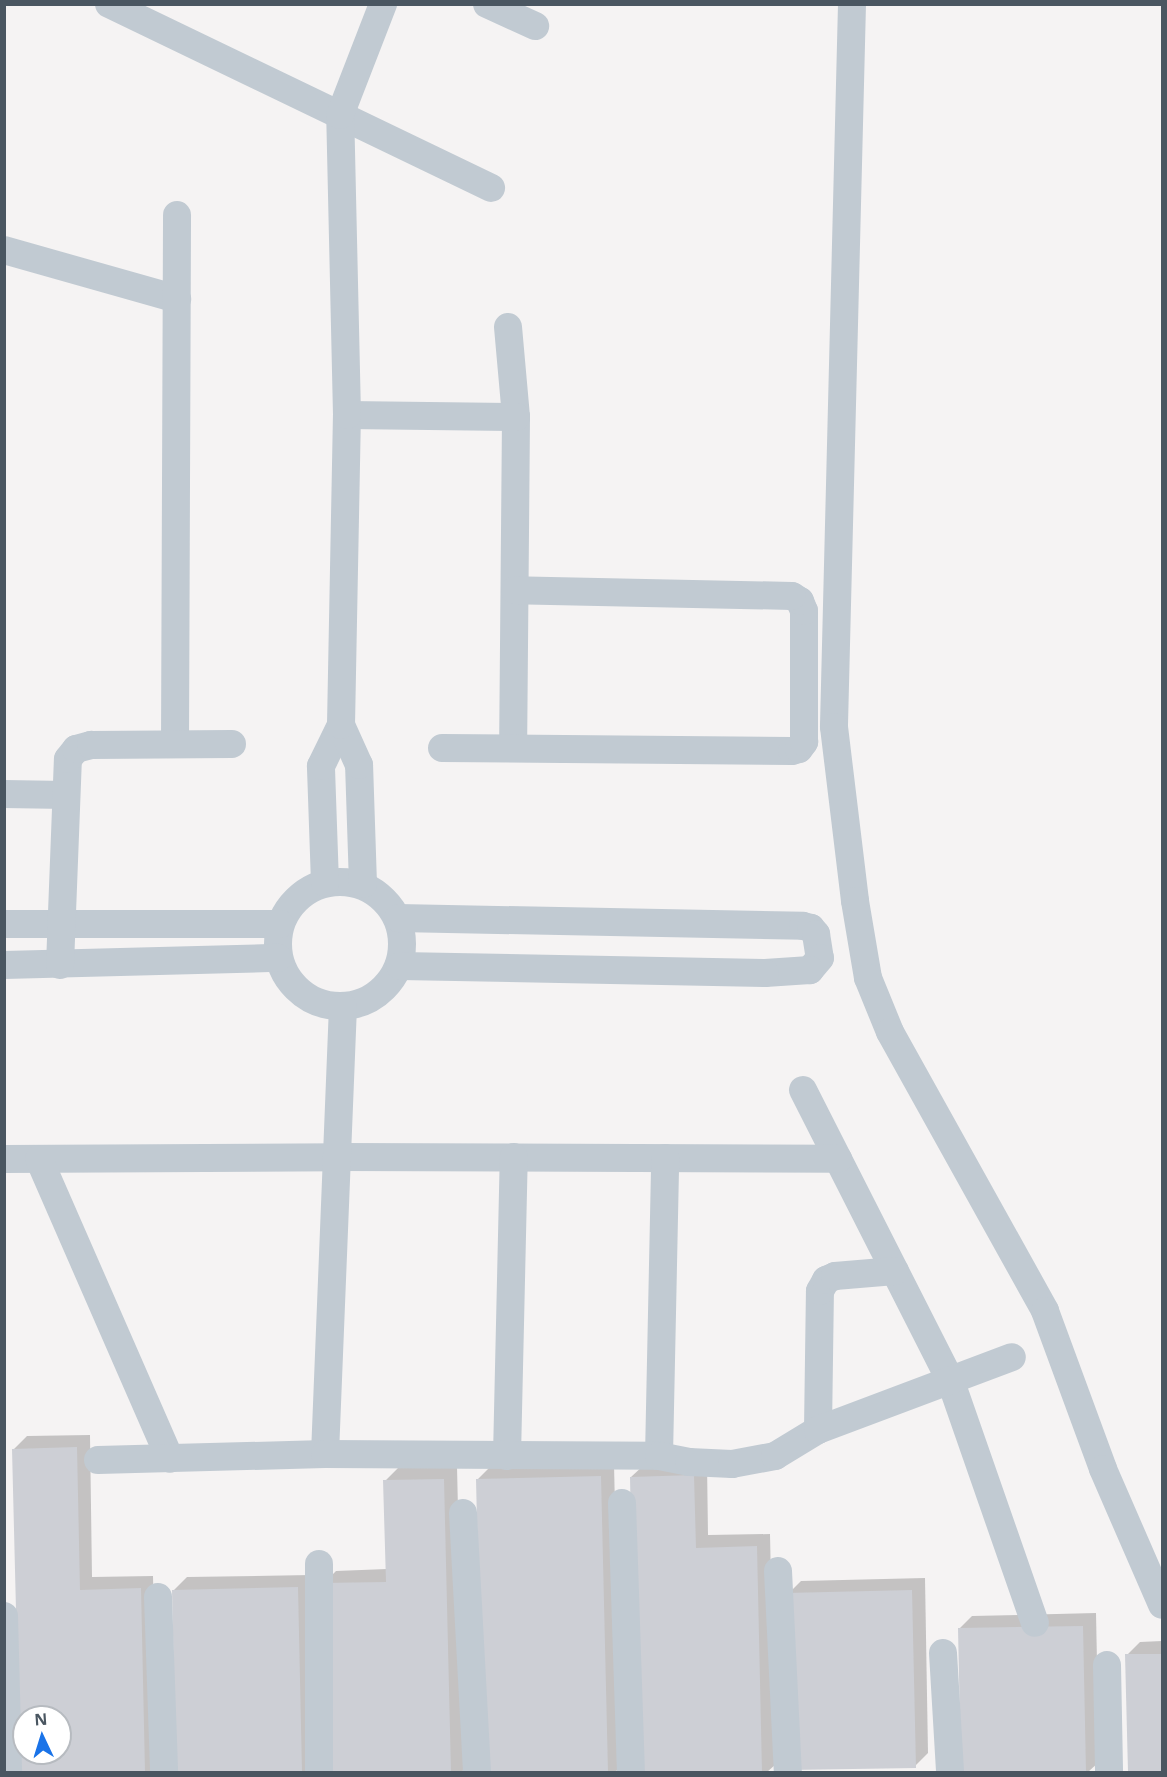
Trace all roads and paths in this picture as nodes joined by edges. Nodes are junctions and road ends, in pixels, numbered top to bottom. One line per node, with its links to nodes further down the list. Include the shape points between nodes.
1 (109, 4): 6 (street)
2 (383, 4): 6 (street)
3 (487, 4): 5 (street)
4 (852, 4): 54 (street, via 834,727 868,978 890,1032 1045,1311 1102,1469)
5 (535, 26)
6 (340, 115): 7 (street); 12 (street)
7 (491, 188)
8 (177, 215): 10 (street)
9 (4, 250): 10 (street)
10 (177, 299): 16 (street)
11 (508, 327): 13 (street)
12 (347, 415): 13 (street); 15 (street)
13 (516, 417): 14 (street)
14 (515, 590): 18 (street); 18 (street, via 792,596 800,601 804,611 804,742 792,751)
15 (341, 725): 22 (street, via 321,766); 23 (street, via 359,765)
16 (175, 744): 17 (street); 21 (street, via 91,745 76,749 68,759)
17 (232, 744)
18 (513, 747): 19 (street)
19 (442, 748)
20 (4, 794): 21 (street)
21 (66, 795): 26 (street)
22 (325, 883): 23 (street); 27 (street, via 298,896)
23 (363, 884): 24 (street, via 381,896)
24 (398, 918): 31 (street, via 404,942); 31 (street, via 803,926 816,934 820,958 810,970 765,973)
25 (4, 924): 26 (street)
26 (60, 924): 27 (street); 30 (street)
27 (280, 924): 28 (street)
28 (278, 958): 30 (street); 32 (street, via 291,984 315,1002)
29 (4, 965): 30 (street)
30 (60, 965)
31 (400, 966): 32 (street, via 387,987 367,1001)
32 (343, 1007): 34 (street)
33 (803, 1090): 39 (street)
34 (339, 1157): 35 (street); 38 (street); 44 (street)
35 (514, 1157): 36 (street); 45 (street)
36 (665, 1158): 39 (street); 46 (street)
37 (4, 1159): 38 (street)
38 (39, 1159): 47 (street)
39 (838, 1159): 40 (street)
40 (895, 1271): 42 (street); 43 (street, via 835,1276 826,1280 819,1291)
41 (1012, 1357): 42 (street)
42 (951, 1382): 43 (street); 56 (street)
43 (818, 1430): 46 (street, via 775,1456 732,1464)
44 (325, 1454): 45 (street); 47 (street)
45 (507, 1456): 46 (street)
46 (659, 1456)
47 (170, 1459): 48 (street)
48 (98, 1460)
49 (622, 1503): 63 (street)
50 (463, 1513): 62 (street)
51 (319, 1564): 61 (street)
52 (778, 1571): 64 (street)
53 (158, 1598): 60 (street)
54 (1162, 1605)
55 (4, 1616): 59 (street)
56 (1035, 1623)
57 (943, 1653): 65 (street)
58 (1107, 1665): 66 (street)
59 (8, 1773)
60 (164, 1773)
61 (320, 1773)
62 (477, 1773)
63 (631, 1773)
64 (788, 1773)
65 (950, 1773)
66 (1109, 1773)

